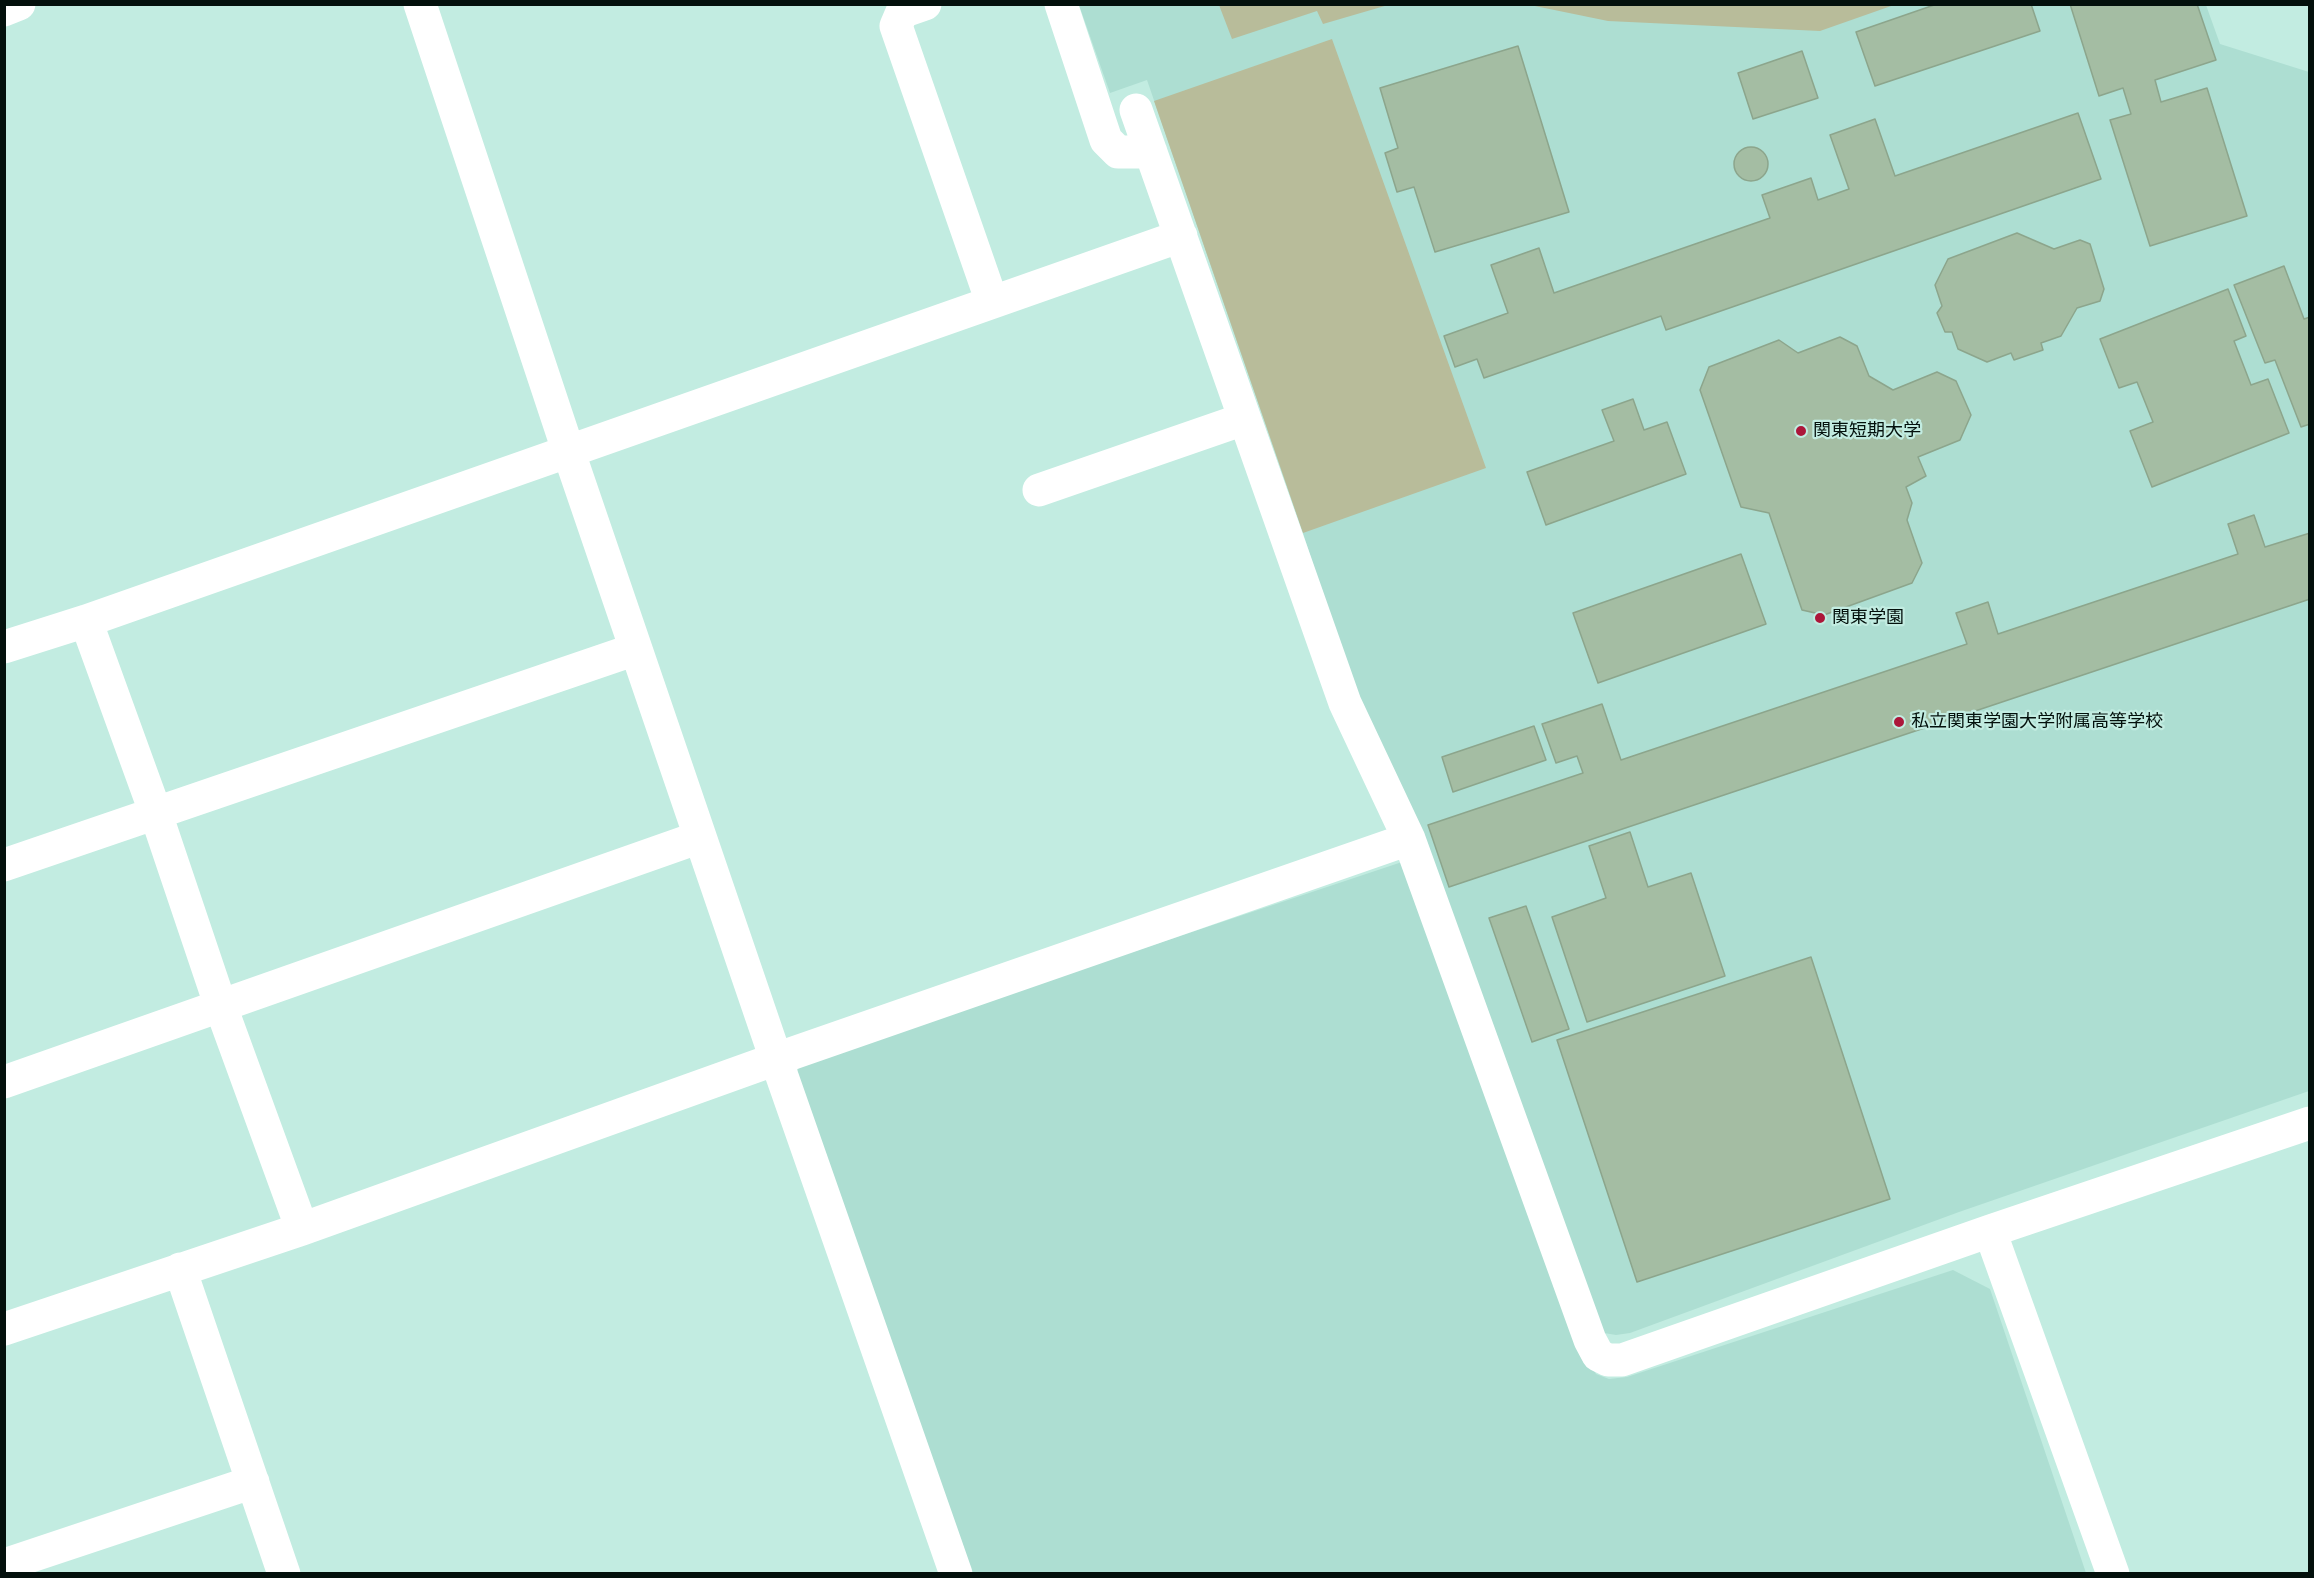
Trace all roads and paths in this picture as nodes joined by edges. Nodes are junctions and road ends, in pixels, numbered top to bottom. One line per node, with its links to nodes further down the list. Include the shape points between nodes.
1 (19, 4): 5 (street)
2 (420, 4): 11 (street)
3 (925, 4): 9 (street, via 902,12 896,26)
4 (1061, 4): 7 (street, via 1106,140 1118,152)
5 (4, 10)
6 (1137, 110): 7 (street)
7 (1151, 152): 8 (street)
8 (1181, 236): 9 (street); 10 (street)
9 (992, 302): 11 (street)
10 (1244, 419): 12 (street); 18 (street, via 1345,704)
11 (568, 450): 13 (street); 15 (street)
12 (1039, 490)
13 (86, 621): 14 (street); 16 (street)
14 (4, 647)
15 (636, 649): 16 (street); 17 (street)
16 (156, 814): 19 (street); 20 (street)
17 (700, 837): 20 (street); 21 (street)
18 (1409, 838): 21 (street); 25 (street, via 1598,1355 1622,1360)
19 (4, 865)
20 (221, 1007): 22 (street); 24 (street)
21 (776, 1059): 24 (street); 31 (street)
22 (4, 1082)
23 (2310, 1123): 25 (street)
24 (302, 1229): 26 (street)
25 (1990, 1231): 32 (street)
26 (180, 1269): 27 (street); 28 (street)
27 (4, 1329)
28 (253, 1482): 29 (street); 30 (street)
29 (4, 1565)
30 (284, 1574)
31 (956, 1574)
32 (2114, 1574)

